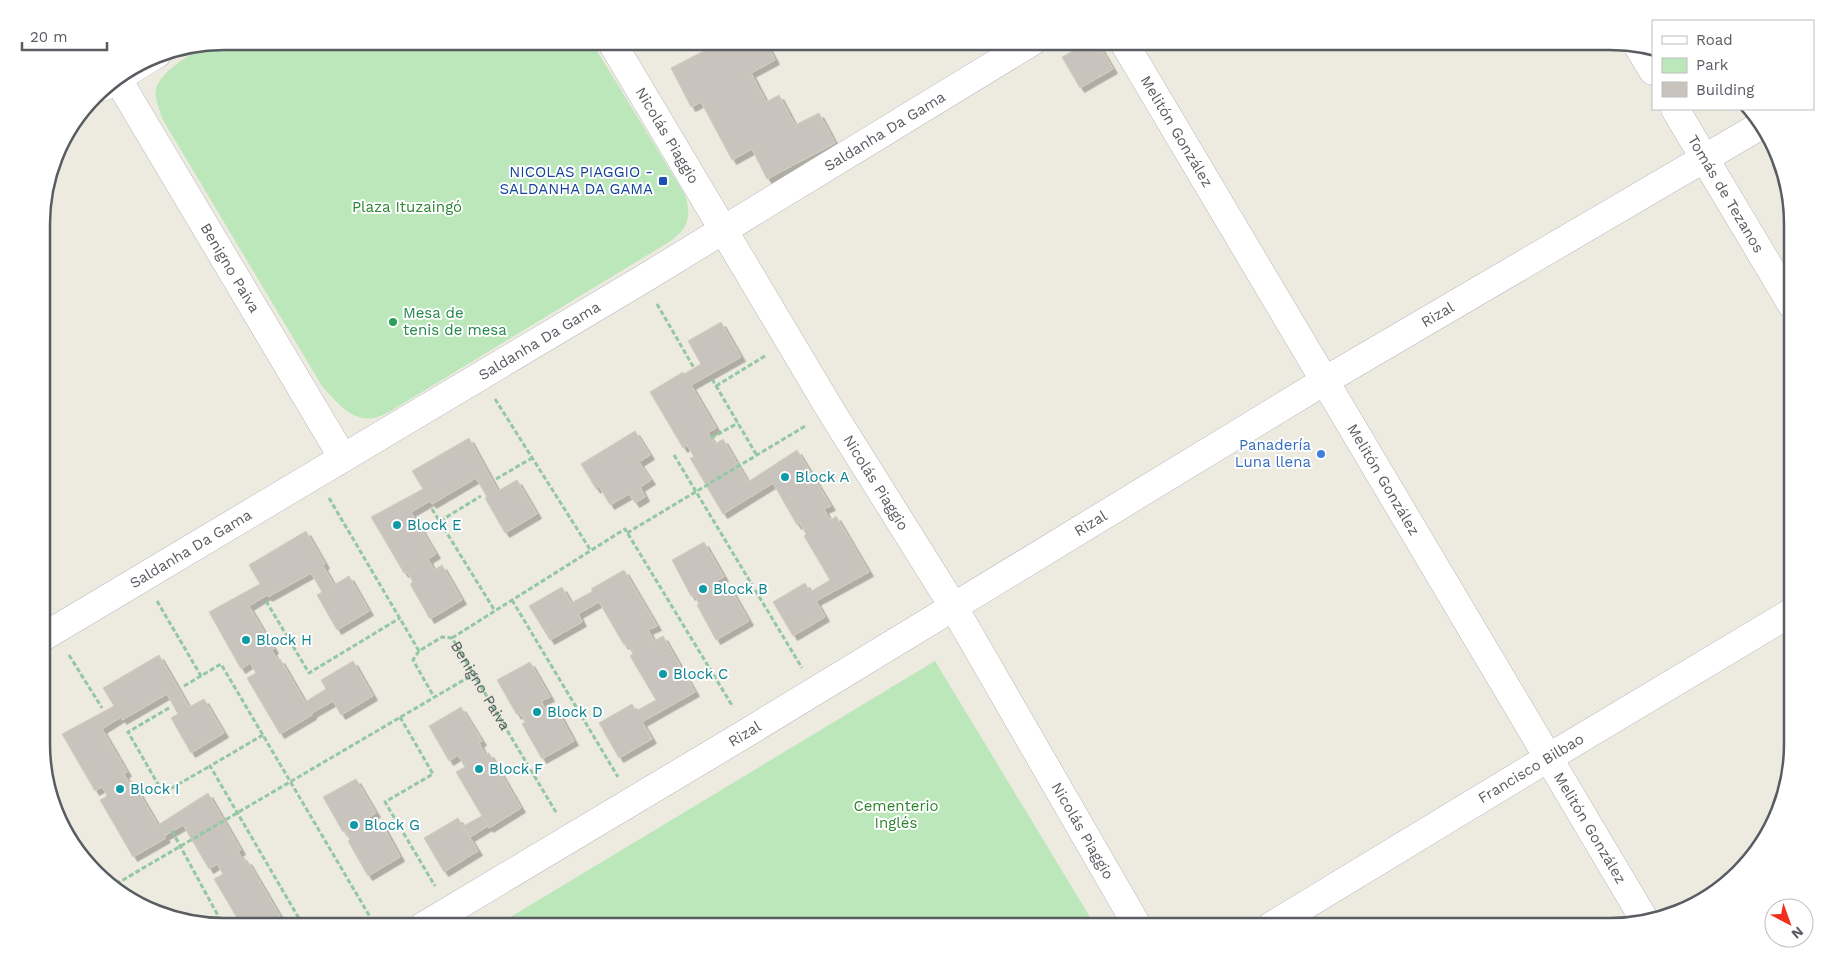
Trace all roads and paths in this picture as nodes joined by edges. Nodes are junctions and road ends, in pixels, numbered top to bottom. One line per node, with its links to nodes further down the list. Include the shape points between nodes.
1 (615, 50): 10 (street, Nicolás Piaggio)
2 (1018, 50): 10 (street, Saldanha Da Gama)
3 (1128, 50): 17 (street, Melitón González)
4 (1642, 53): 5 (street)
5 (1652, 69)
6 (121, 84): 24 (street, Benigno Paiva)
7 (1676, 110): 9 (street, Tomás de Tezanos)
8 (1755, 129): 9 (street, Rizal)
9 (1705, 159): 12 (street, Tomás de Tezanos); 17 (street, Rizal)
10 (724, 231): 11 (street, Saldanha Da Gama); 13 (street, Nicolás Piaggio)
11 (643, 280): 14 (path); 15 (street, Saldanha Da Gama)
12 (1784, 292)
13 (790, 342): 18 (path); 19 (street, Nicolás Piaggio)
14 (694, 368)
15 (481, 377): 24 (street, Saldanha Da Gama); 25 (path)
16 (712, 379): 18 (path)
17 (1326, 380): 37 (street, Rizal); 55 (street, Melitón González)
18 (716, 386): 20 (path)
19 (831, 412): 22 (path); 37 (street, Nicolás Piaggio)
20 (738, 424): 21 (path); 22 (path)
21 (711, 438)
22 (756, 454): 28 (path)
23 (674, 455): 28 (path)
24 (343, 458): 26 (street, Saldanha Da Gama)
25 (532, 458): 27 (path); 33 (path)
26 (315, 474): 34 (street, Saldanha Da Gama); 40 (path)
27 (496, 479)
28 (696, 491): 32 (path); 48 (path)
29 (481, 496): 31 (path)
30 (432, 509): 31 (path)
31 (440, 521): 38 (path)
32 (627, 532): 33 (path, via 625,529); 53 (path)
33 (591, 551): 35 (path)
34 (143, 577): 41 (street, Saldanha Da Gama); 46 (path)
35 (512, 600): 38 (path); 58 (path)
36 (266, 601): 40 (path, via 309,673)
37 (953, 606): 48 (street, Rizal); 70 (street, Nicolás Piaggio)
38 (495, 611): 43 (path)
39 (1784, 617): 55 (street, Francisco Bilbao)
40 (400, 618): 44 (path)
41 (50, 633)
42 (50, 635): 50 (path)
43 (452, 638): 44 (path, Benigno Paiva, via 442,637); 45 (path, Benigno Paiva)
44 (419, 651): 49 (path, via 413,660)
45 (474, 674): 49 (path); 61 (path, Benigno Paiva)
46 (201, 676): 47 (path); 54 (path, via 221,664)
47 (184, 686)
48 (816, 690): 53 (street, Rizal)
49 (434, 697): 52 (path)
50 (102, 708)
51 (168, 708): 56 (path, via 128,732 163,793)
52 (400, 717): 57 (path); 64 (path, via 433,774 385,802)
53 (748, 732): 58 (street, Rizal)
54 (263, 734): 56 (path); 57 (path)
55 (1548, 758): 65 (street, Melitón González); 71 (street, Francisco Bilbao)
56 (210, 766): 59 (path)
57 (290, 782): 59 (path); 68 (path)
58 (632, 801): 61 (street, Rizal)
59 (237, 813): 62 (path); 67 (path)
60 (172, 831): 62 (path)
61 (571, 838): 64 (street, Rizal)
62 (180, 847): 63 (path); 66 (path)
63 (119, 882)
64 (450, 910): 69 (street, Rizal)
65 (1642, 915)
66 (219, 918)
67 (299, 918)
68 (371, 918)
69 (437, 918)
70 (1133, 918)
71 (1284, 918)

